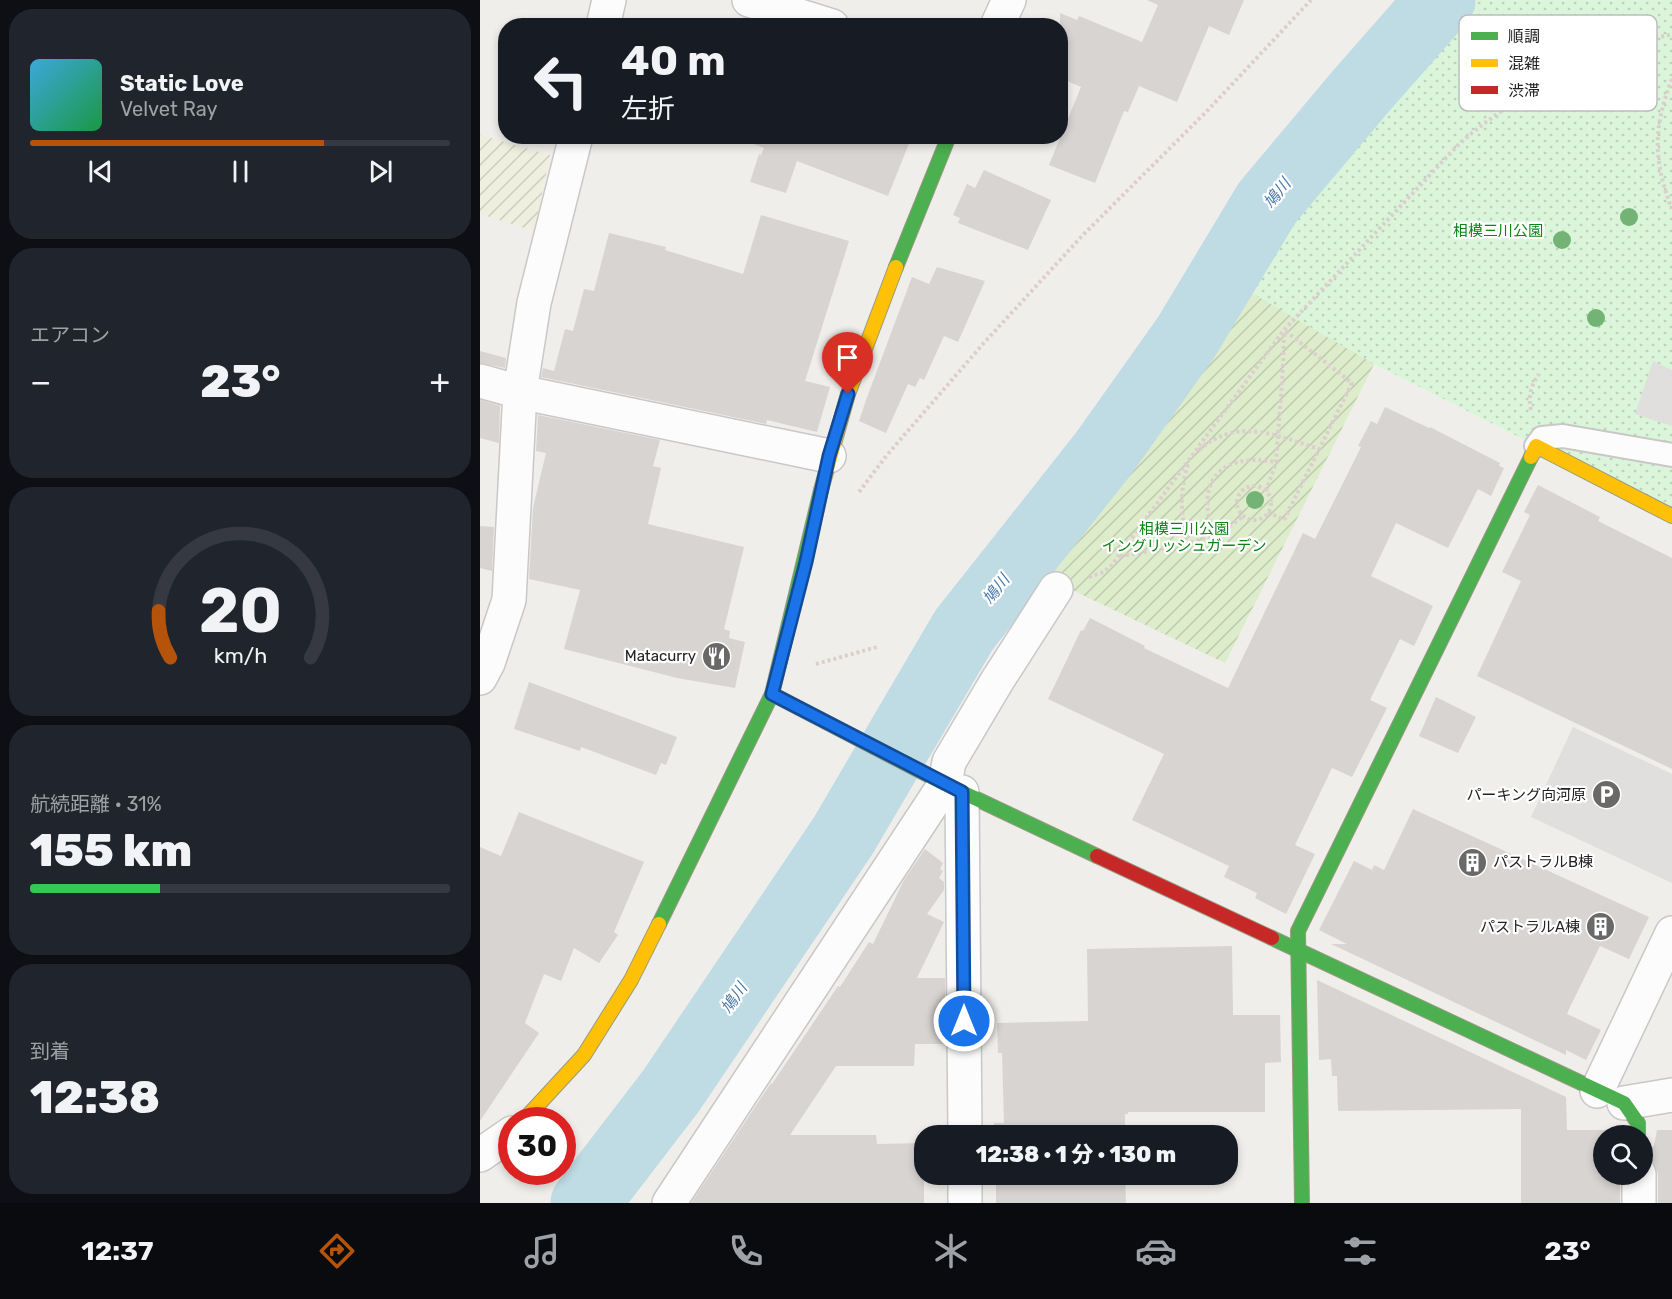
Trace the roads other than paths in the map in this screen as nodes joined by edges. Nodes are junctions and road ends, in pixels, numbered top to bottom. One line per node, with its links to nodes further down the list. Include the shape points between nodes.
1 (609, 0): 4 (street)
2 (749, 0): 5 (street)
3 (1009, 0): 6 (street)
4 (605, 18)
5 (806, 18)
6 (1001, 18)
7 (574, 144): 10 (street, via 534,303)
8 (946, 144): 13 (street, via 868,339)
9 (480, 381): 10 (street)
10 (520, 393): 13 (street); 16 (street, via 509,600)
11 (1536, 446): 12 (lane, via 1542,438 1563,436); 14 (street); 20 (street, via 1298,931)
12 (1672, 455)
13 (829, 456): 17 (street)
14 (1672, 516)
15 (1056, 589): 18 (street, via 949,762)
16 (480, 678)
17 (772, 694): 18 (street); 23 (street, via 631,980 584,1054)
18 (945, 784): 20 (street); 24 (street); 30 (street)
19 (1672, 933): 22 (street)
20 (1300, 951): 22 (street); 32 (street)
21 (1672, 1095): 22 (street)
22 (1611, 1097): 25 (street)
23 (536, 1107)
24 (964, 1125)
25 (1638, 1125)
26 (498, 1143): 27 (street)
27 (480, 1155)
28 (965, 1185): 31 (street)
29 (1639, 1185): 33 (street)
30 (669, 1203)
31 (965, 1203)
32 (1302, 1203)
33 (1639, 1203)

